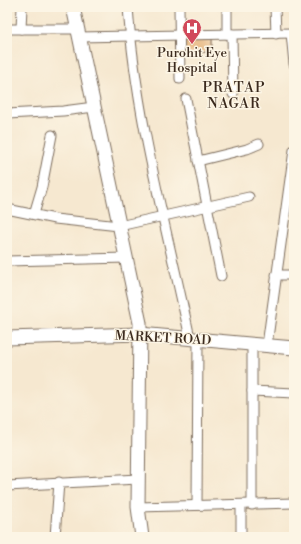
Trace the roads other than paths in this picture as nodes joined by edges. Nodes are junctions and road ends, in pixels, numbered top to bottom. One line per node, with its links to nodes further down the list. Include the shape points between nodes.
1 (22, 7): 8 (street)
2 (73, 7): 9 (street)
3 (128, 7): 14 (street)
4 (179, 7): 13 (street)
5 (227, 7): 11 (street)
6 (275, 7): 12 (street)
7 (7, 29): 8 (street)
8 (21, 29): 9 (street)
9 (78, 33): 14 (street); 19 (street)
10 (292, 33): 12 (street); 15 (street)
11 (229, 34): 12 (street); 13 (street); 17 (street)
12 (276, 34)
13 (178, 35): 14 (street); 16 (street)
14 (130, 36): 30 (street, via 144,132)
15 (294, 64)
16 (180, 79)
17 (233, 94)
18 (186, 99): 24 (street)
19 (94, 107): 20 (street); 31 (street)
20 (7, 114)
21 (52, 134): 29 (street)
22 (259, 144): 24 (street)
23 (294, 150): 25 (street)
24 (198, 161): 27 (street)
25 (293, 170): 34 (street)
26 (249, 197): 27 (street)
27 (208, 206): 30 (street); 36 (street)
28 (7, 209): 29 (street)
29 (34, 214): 31 (street, via 55,219)
30 (164, 216): 31 (street); 39 (street)
31 (119, 226): 32 (street)
32 (126, 258): 33 (street); 37 (street)
33 (7, 261)
34 (276, 275): 35 (street); 41 (street)
35 (294, 275)
36 (221, 276)
37 (140, 334): 38 (street, MARKET ROAD); 39 (street, MARKET ROAD); 45 (street)
38 (7, 338)
39 (194, 339): 40 (street, MARKET ROAD); 49 (street)
40 (252, 343): 41 (street, MARKET ROAD); 43 (street)
41 (267, 345): 42 (street, MARKET ROAD)
42 (294, 348)
43 (252, 391): 44 (street); 51 (street)
44 (294, 393)
45 (138, 479): 46 (street); 52 (street)
46 (59, 482): 47 (street); 54 (street)
47 (7, 486)
48 (294, 503): 51 (street)
49 (197, 505): 50 (street); 52 (street)
50 (241, 505): 51 (street); 55 (street)
51 (252, 505)
52 (138, 507): 53 (street)
53 (139, 535)
54 (54, 537)
55 (241, 537)

